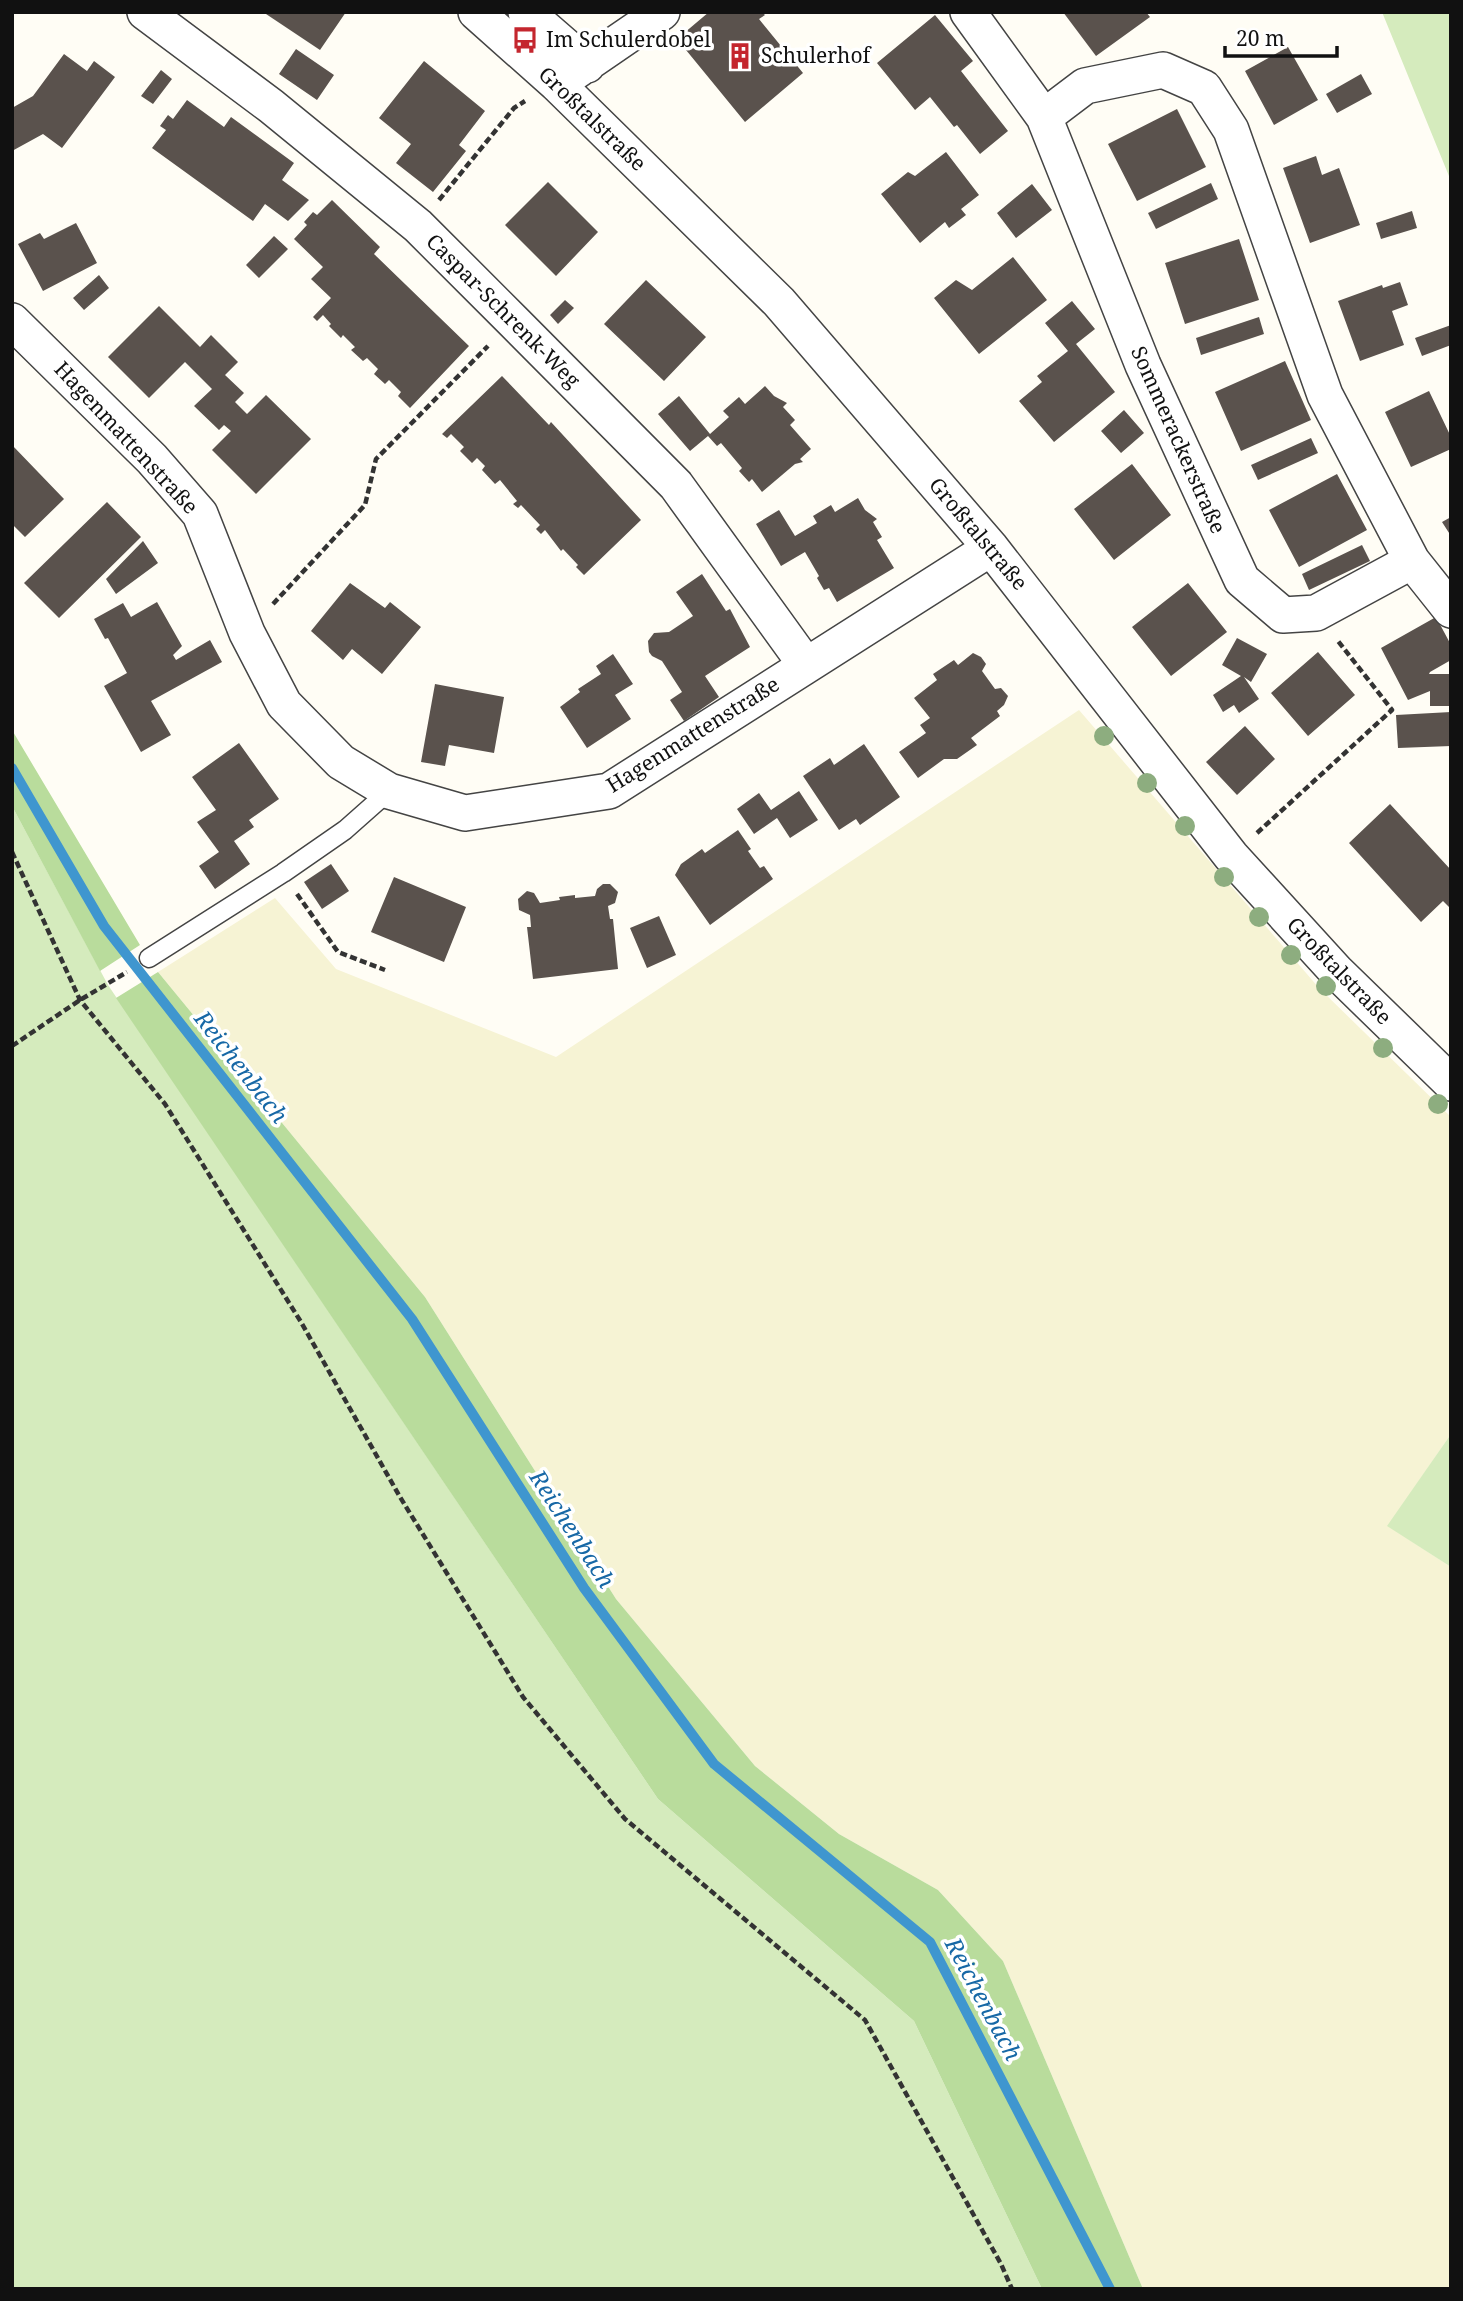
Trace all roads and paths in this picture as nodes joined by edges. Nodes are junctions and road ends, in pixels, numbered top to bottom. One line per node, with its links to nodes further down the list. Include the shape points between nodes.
1 (145, 12): 9 (street, Caspar-Schrenk-Weg, via 271,106)
2 (476, 12): 7 (street, Großtalstraße)
3 (526, 12): 6 (street)
4 (662, 12): 6 (street)
5 (968, 12): 8 (street, Sommerackerstraße)
6 (587, 65): 7 (street)
7 (557, 84): 9 (path, via 514,108); 12 (street, Großtalstraße, via 779,302)
8 (1044, 117): 13 (street, via 1085,86 1163,71 1204,88 1231,130 1325,395); 15 (street, Sommerackerstraße, via 1143,365 1242,580 1283,615)
9 (418, 226): 11 (street, Caspar-Schrenk-Weg)
10 (12, 321): 16 (street, Hagenmattenstraße, via 152,459 200,514)
11 (513, 321): 16 (path, via 376,459 365,505); 17 (street, Caspar-Schrenk-Weg, via 676,485)
12 (991, 548): 17 (street, Hagenmattenstraße); 20 (street, Großtalstraße)
13 (1412, 561): 14 (street); 15 (street, Sommerackerstraße)
14 (1451, 610)
15 (1315, 613): 20 (path, via 1392,710)
16 (247, 633): 18 (street, Hagenmattenstraße, via 285,704 341,762)
17 (806, 665): 18 (street, Hagenmattenstraße, via 609,792 465,813)
18 (389, 791): 21 (lane, via 345,830)
19 (12, 852): 25 (path)
20 (1231, 856): 27 (street, Großtalstraße, via 1336,971)
21 (283, 873): 22 (lane); 23 (path, via 338,952)
22 (149, 958)
23 (385, 970)
24 (107, 985): 25 (path)
25 (80, 1000): 26 (path); 28 (path, via 165,1104 301,1322 400,1497 523,1697 625,1819 865,2020)
26 (12, 1046)
27 (1451, 1083)
28 (1012, 2289)

